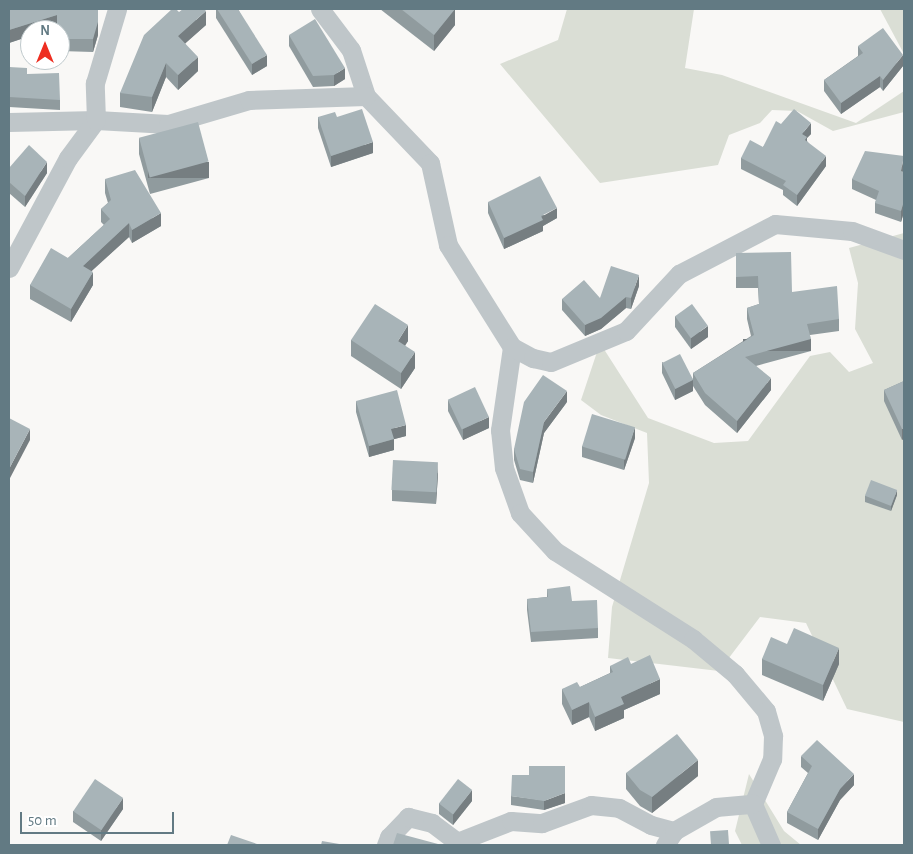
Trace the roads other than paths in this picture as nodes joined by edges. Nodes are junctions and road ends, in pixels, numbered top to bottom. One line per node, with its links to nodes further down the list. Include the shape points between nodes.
1 (117, 9): 4 (street, via 95,83)
2 (320, 9): 3 (street, via 351,50)
3 (366, 96): 4 (street, via 249,100 168,124); 8 (street, via 430,163 448,245)
4 (96, 120): 5 (street); 7 (street, via 68,158)
5 (9, 122)
6 (904, 250): 8 (street, via 852,231 775,224 678,274 626,331 551,362 533,358)
7 (9, 268)
8 (512, 347): 9 (street, via 500,430 504,468 520,513 555,551 693,638 735,674 766,711 774,736 772,759)
9 (753, 804): 10 (street, via 716,807); 12 (street)
10 (670, 838): 11 (street, via 619,808 591,805 542,823 511,821 457,842 432,823 408,817 389,837)
11 (386, 845)
12 (770, 845)

